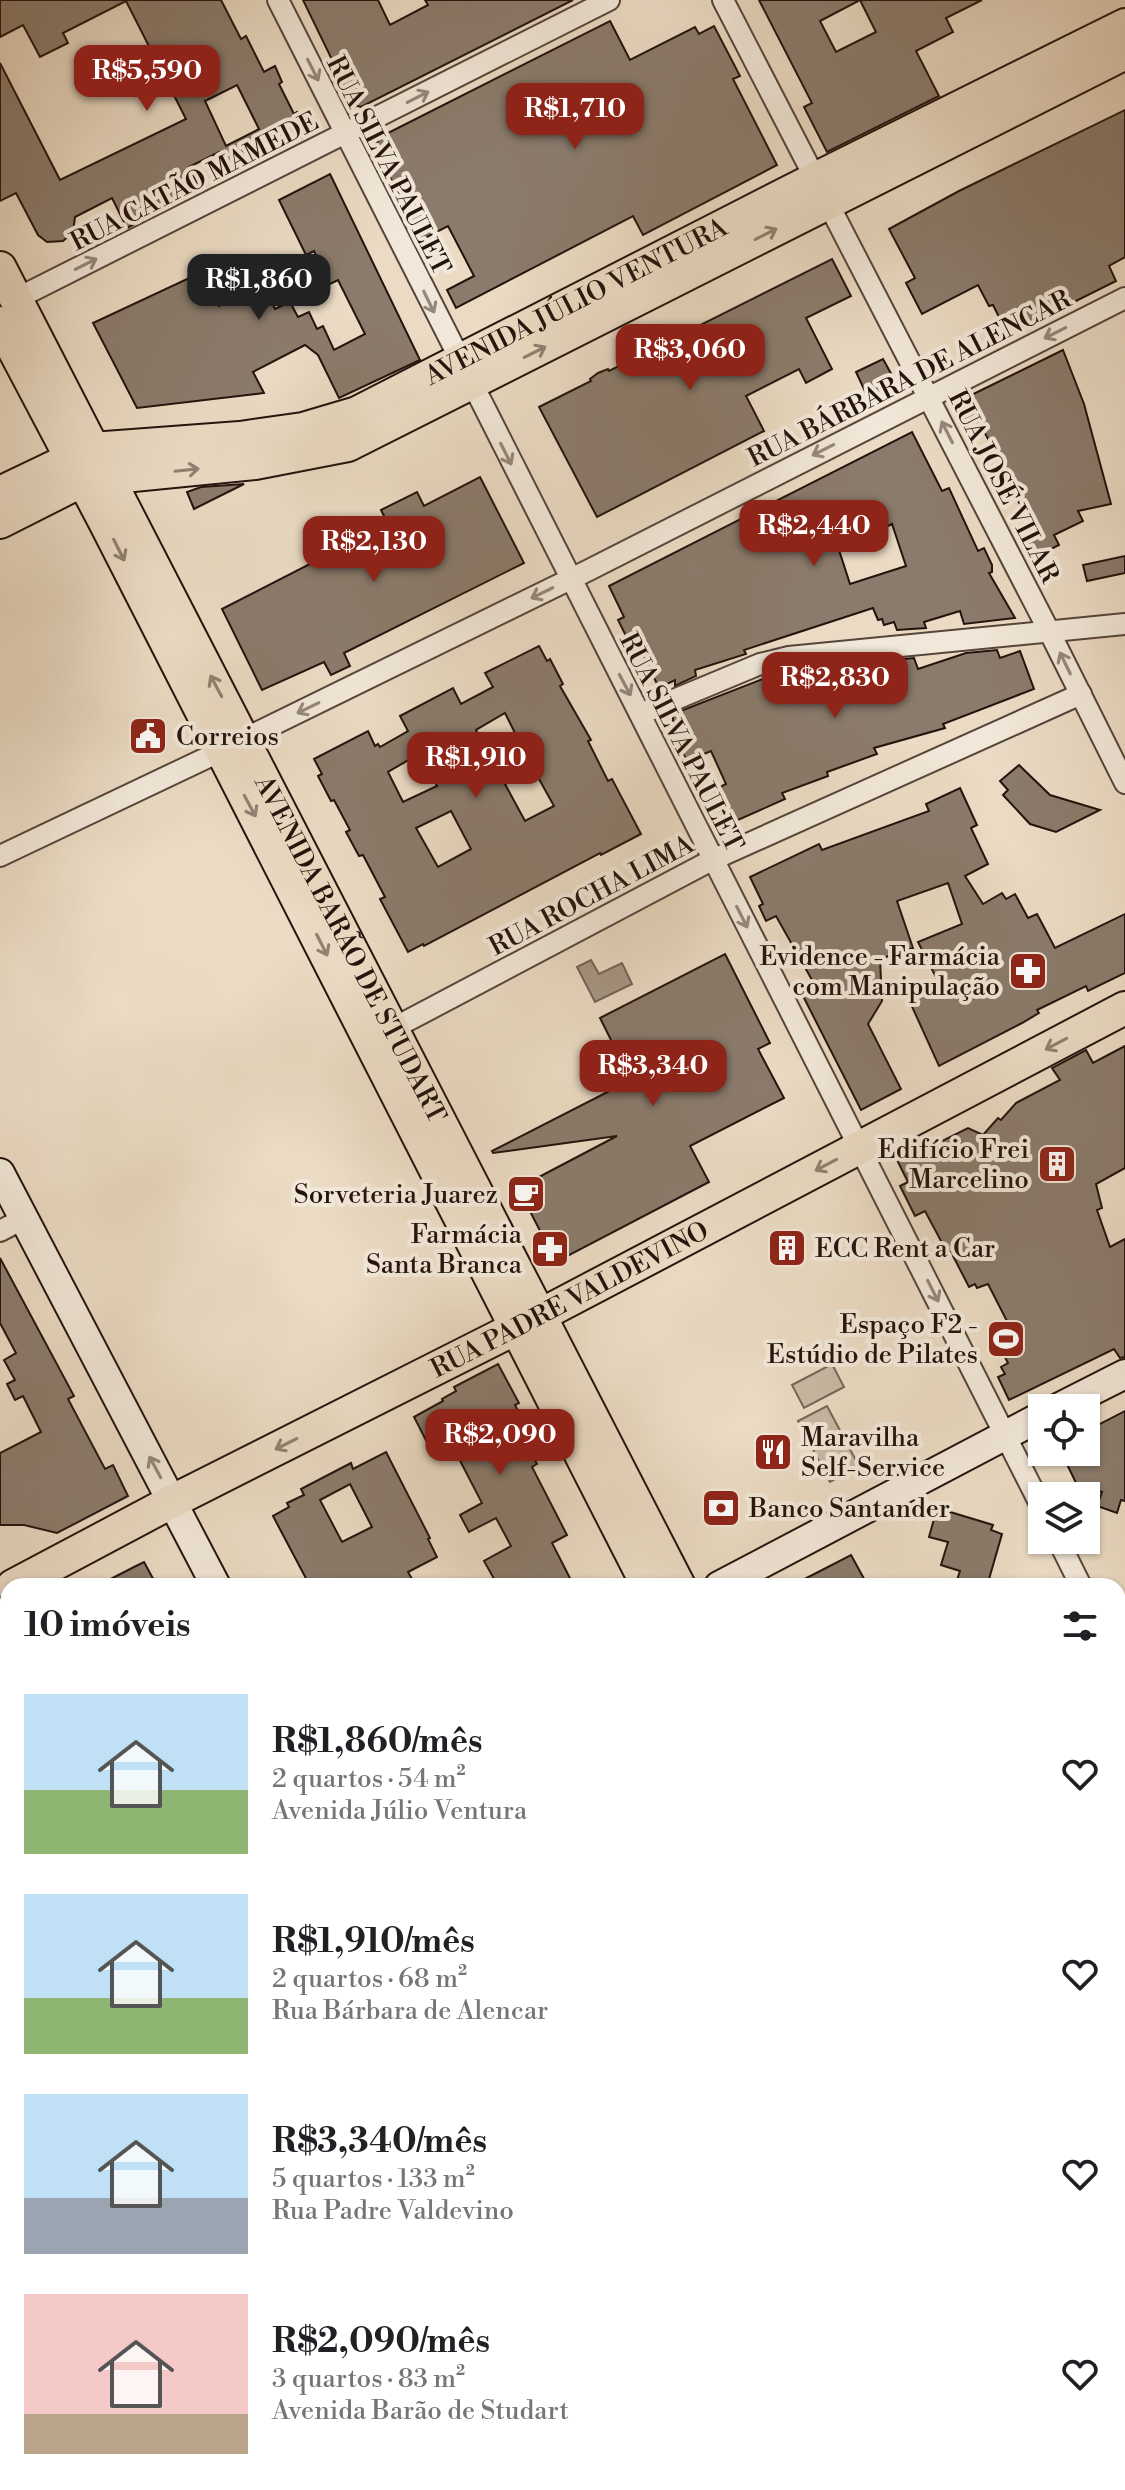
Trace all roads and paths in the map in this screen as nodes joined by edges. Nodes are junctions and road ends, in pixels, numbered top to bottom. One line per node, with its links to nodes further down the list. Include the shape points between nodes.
1 (278, 0): 6 (street, RUA SILVA PAULET, one-way to 6)
2 (609, 0): 6 (street, RUA CATÃO MAMEDE, one-way to 2)
3 (723, 0): 7 (street, RUA JOSÉ VILAR)
4 (1125, 25): 7 (main road, AVENIDA JÚLIO VENTURA)
5 (1125, 53): 7 (main road, AVENIDA JÚLIO VENTURA)
6 (345, 134): 10 (street, RUA CATÃO MAMEDE, one-way to 6); 11 (street, RUA SILVA PAULET, one-way to 11)
7 (821, 191): 11 (main road, AVENIDA JÚLIO VENTURA); 12 (street, RUA JOSÉ VILAR)
8 (0, 268): 10 (main road, AVENIDA BARÃO DE STUDART)
9 (1125, 298): 12 (street, RUA BÁRBARA DE ALENCAR, one-way to 12)
10 (8, 311): 13 (main road, AVENIDA BARÃO DE STUDART)
11 (464, 373): 13 (main road, AVENIDA JÚLIO VENTURA, via 348,445 255,463); 16 (street, RUA SILVA PAULET, one-way to 16)
12 (928, 396): 16 (street, RUA BÁRBARA DE ALENCAR, one-way to 16); 18 (street, RUA JOSÉ VILAR, one-way to 12)
13 (89, 466): 14 (main road, AVENIDA JÚLIO VENTURA); 15 (main road, AVENIDA JÚLIO VENTURA); 21 (main road, AVENIDA BARÃO DE STUDART)
14 (0, 493)
15 (0, 522)
16 (570, 579): 20 (street, RUA SILVA PAULET, one-way to 20); 21 (street, RUA BÁRBARA DE ALENCAR, one-way to 21)
17 (1125, 624): 18 (street)
18 (1049, 631): 19 (street, RUA JOSÉ VILAR, one-way to 18); 20 (street, via 789,657)
19 (1081, 694): 22 (street, RUA JOSÉ VILAR); 24 (street, RUA ROCHA LIMA)
20 (640, 714): 24 (street, RUA SILVA PAULET)
21 (232, 745): 23 (street, RUA BÁRBARA DE ALENCAR); 26 (main road, AVENIDA BARÃO DE STUDART); 30 (main road, AVENIDA BARÃO DE STUDART, one-way to 30)
22 (1125, 783)
23 (0, 856)
24 (712, 860): 26 (street, RUA ROCHA LIMA); 27 (street, RUA SILVA PAULET, one-way to 27)
25 (1125, 1008): 27 (main road, RUA PADRE VALDEVINO, one-way to 27)
26 (392, 1029): 30 (main road, AVENIDA BARÃO DE STUDART)
27 (860, 1147): 30 (main road, RUA PADRE VALDEVINO, one-way to 30); 34 (street, RUA SILVA PAULET, one-way to 34)
28 (0, 1173): 29 (street)
29 (12, 1225): 36 (street, one-way to 29)
30 (528, 1321): 36 (main road, RUA PADRE VALDEVINO, one-way to 36); 40 (main road, AVENIDA BARÃO DE STUDART); 41 (main road, AVENIDA BARÃO DE STUDART)
31 (1125, 1374): 32 (street)
32 (1086, 1394)
33 (1028, 1423): 34 (street)
34 (1006, 1435): 35 (street, RUA SILVA PAULET); 42 (street)
35 (1029, 1482)
36 (173, 1501): 38 (main road, RUA PADRE VALDEVINO); 39 (street)
37 (1065, 1554): 43 (street)
38 (28, 1578)
39 (212, 1578)
40 (644, 1578)
41 (674, 1578)
42 (734, 1578)
43 (1077, 1578)

